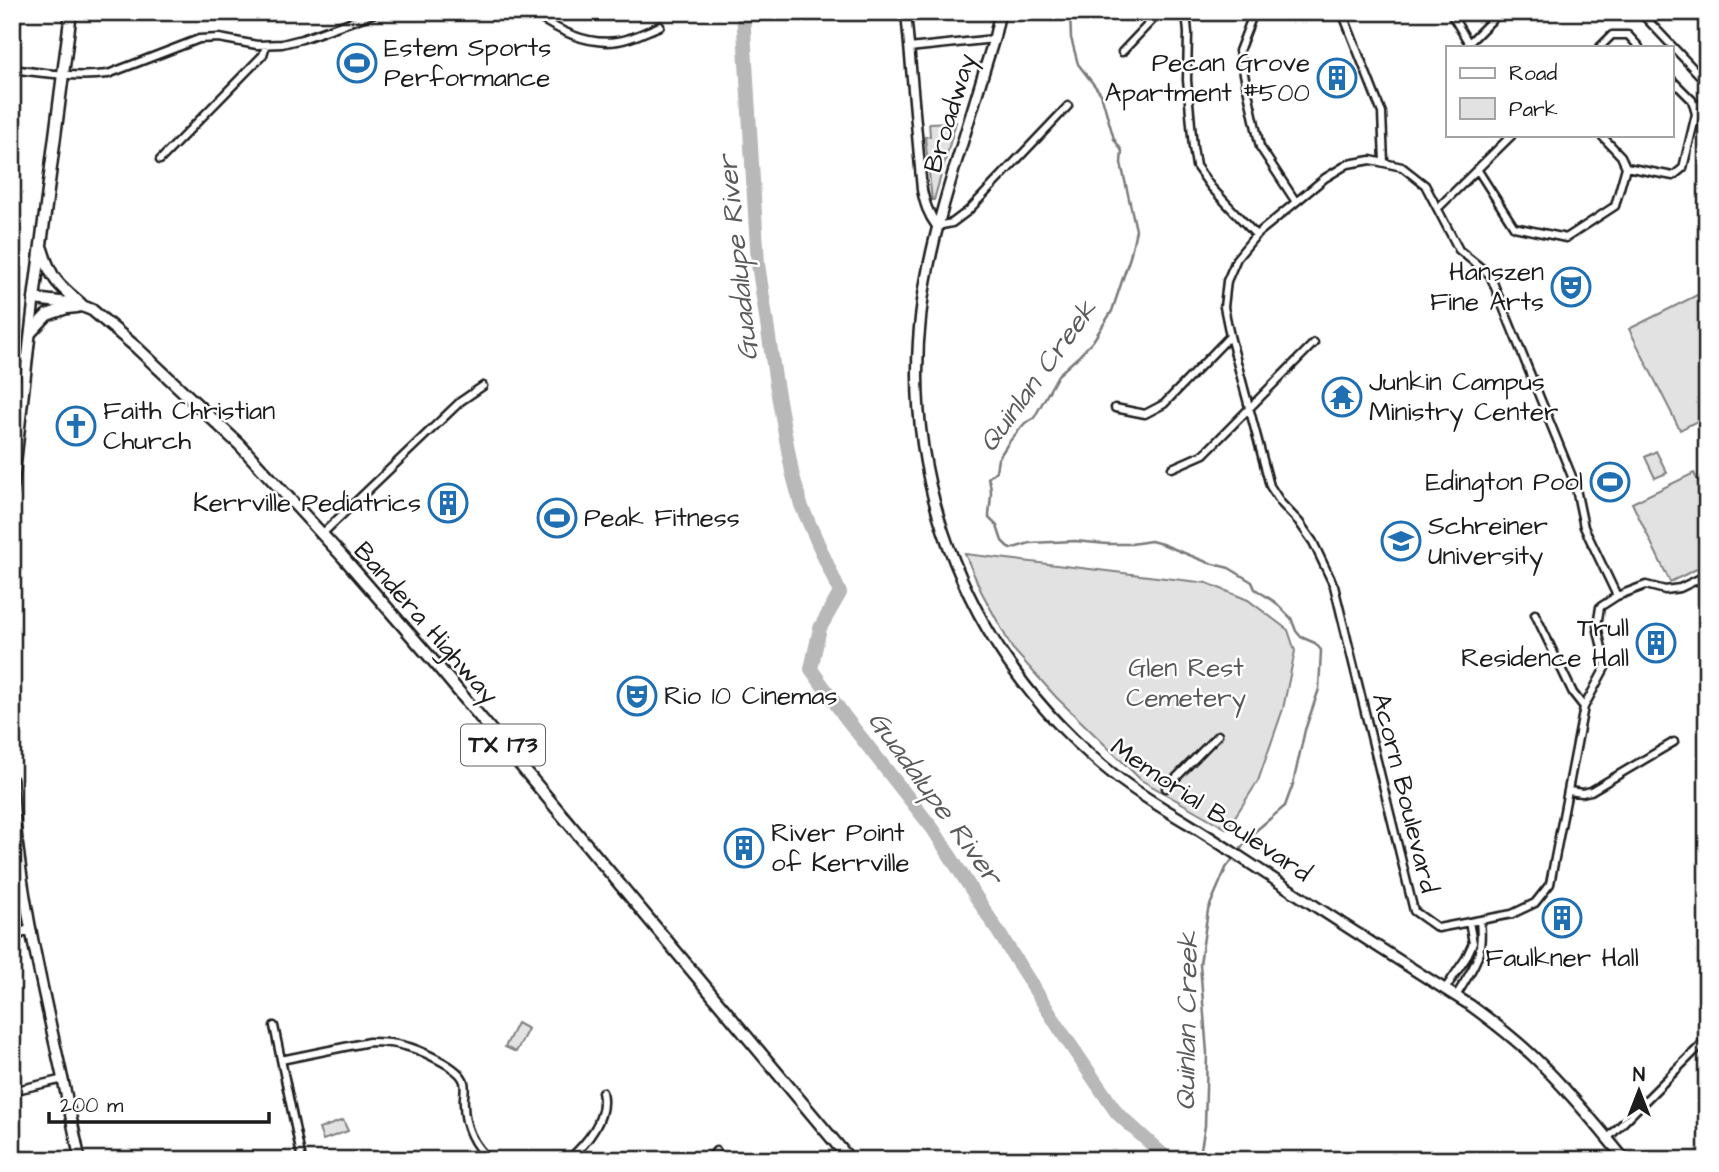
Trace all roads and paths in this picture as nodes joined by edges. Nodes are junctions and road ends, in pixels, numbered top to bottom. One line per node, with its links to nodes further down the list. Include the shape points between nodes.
1 (71, 12): 24 (main road)
2 (378, 12): 15 (street, via 292,42)
3 (530, 12): 13 (street, via 559,31 598,41 620,41)
4 (906, 12): 21 (street)
5 (1000, 12): 14 (main road, Broadway)
6 (1160, 12): 22 (street)
7 (1186, 12): 39 (street, via 1196,166)
8 (1254, 12): 36 (street, via 1239,51 1260,147)
9 (1342, 12): 33 (street, via 1382,113)
10 (1450, 12): 16 (street)
11 (1500, 12): 16 (street)
12 (1642, 12): 19 (street)
13 (660, 26)
14 (994, 39): 21 (street); 38 (main road, Broadway)
15 (266, 45): 24 (street, via 204,38 108,74); 32 (street, via 263,55)
16 (1470, 45)
17 (1601, 46): 18 (street, via 1612,35 1628,36)
18 (1638, 46)
19 (1673, 46)
20 (1674, 47): 26 (street)
21 (909, 48): 38 (street, via 922,190)
22 (1122, 52)
23 (12, 69): 24 (street)
24 (63, 75): 40 (main road)
25 (1674, 82): 29 (street)
26 (1707, 83)
27 (1707, 102): 29 (street)
28 (1069, 106): 38 (street, via 968,211 952,223)
29 (1694, 106): 34 (street, via 1683,168 1673,176)
30 (1511, 136): 35 (street)
31 (1602, 136): 34 (street)
32 (160, 160)
33 (1384, 163): 36 (street, Acorn Boulevard, via 1348,164); 37 (street, Acorn Boulevard, via 1402,167 1425,185)
34 (1626, 167): 35 (street, via 1615,206 1566,238 1514,226)
35 (1477, 169): 37 (street)
36 (1296, 202): 39 (street, Acorn Boulevard)
37 (1438, 208): 55 (street, Acorn Boulevard, via 1459,250 1490,275 1576,484 1584,527)
38 (937, 226): 67 (main road, Memorial Boulevard, via 921,314 919,391 925,457 939,520 958,573 1009,665 1057,722 1105,768)
39 (1256, 235): 44 (street, Acorn Boulevard, via 1237,258 1227,281 1224,307)
40 (41, 246): 41 (main road); 42 (main road, via 52,277)
41 (34, 299): 42 (main road, Bandera Highway / TX 173); 43 (main road)
42 (84, 306): 43 (main road, via 47,315); 53 (main road, Bandera Highway / TX 173, via 137,348 240,445)
43 (31, 332): 47 (main road)
44 (1230, 336): 49 (street, via 1164,404 1145,414); 50 (street, Acorn Boulevard)
45 (1314, 343): 50 (street)
46 (12, 356): 47 (street)
47 (28, 359): 52 (main road)
48 (483, 386): 53 (street, via 461,401)
49 (1115, 408)
50 (1249, 409): 51 (street, via 1204,454); 64 (street, Acorn Boulevard, via 1270,486 1313,542 1334,586 1414,911 1438,928)
51 (1172, 468)
52 (12, 494)
53 (322, 534): 82 (main road, Bandera Highway / TX 173)
54 (1707, 575): 55 (street, via 1680,588 1646,585)
55 (1617, 596): 57 (street, Acorn Boulevard, via 1600,607 1597,626 1606,666)
56 (1535, 614): 57 (street)
57 (1584, 707): 62 (street, Acorn Boulevard)
58 (1218, 735): 61 (street)
59 (1674, 742): 62 (street, via 1591,791)
60 (12, 780): 65 (main road)
61 (1166, 788)
62 (1569, 791): 63 (street, Acorn Boulevard, via 1550,884 1535,903 1512,914)
63 (1480, 920): 64 (street, Acorn Boulevard); 68 (street, via 1483,939 1479,957)
64 (1469, 922): 67 (street, via 1473,943)
65 (31, 929): 66 (street); 72 (main road)
66 (12, 940)
67 (1445, 989): 68 (main road, Memorial Boulevard)
68 (1456, 996): 75 (main road, Memorial Boulevard, via 1534,1057)
69 (274, 1026): 71 (street)
70 (1707, 1039): 75 (street)
71 (281, 1060): 78 (street); 79 (street, via 369,1042 416,1049 461,1075 468,1130)
72 (64, 1079): 73 (street); 77 (main road)
73 (12, 1091)
74 (602, 1092): 80 (street, via 604,1101 591,1136)
75 (1608, 1138): 83 (main road, Memorial Boulevard)
76 (716, 1151): 81 (street)
77 (80, 1160)
78 (302, 1160)
79 (491, 1160)
80 (568, 1160)
81 (709, 1160)
82 (850, 1160)
83 (1625, 1160)

